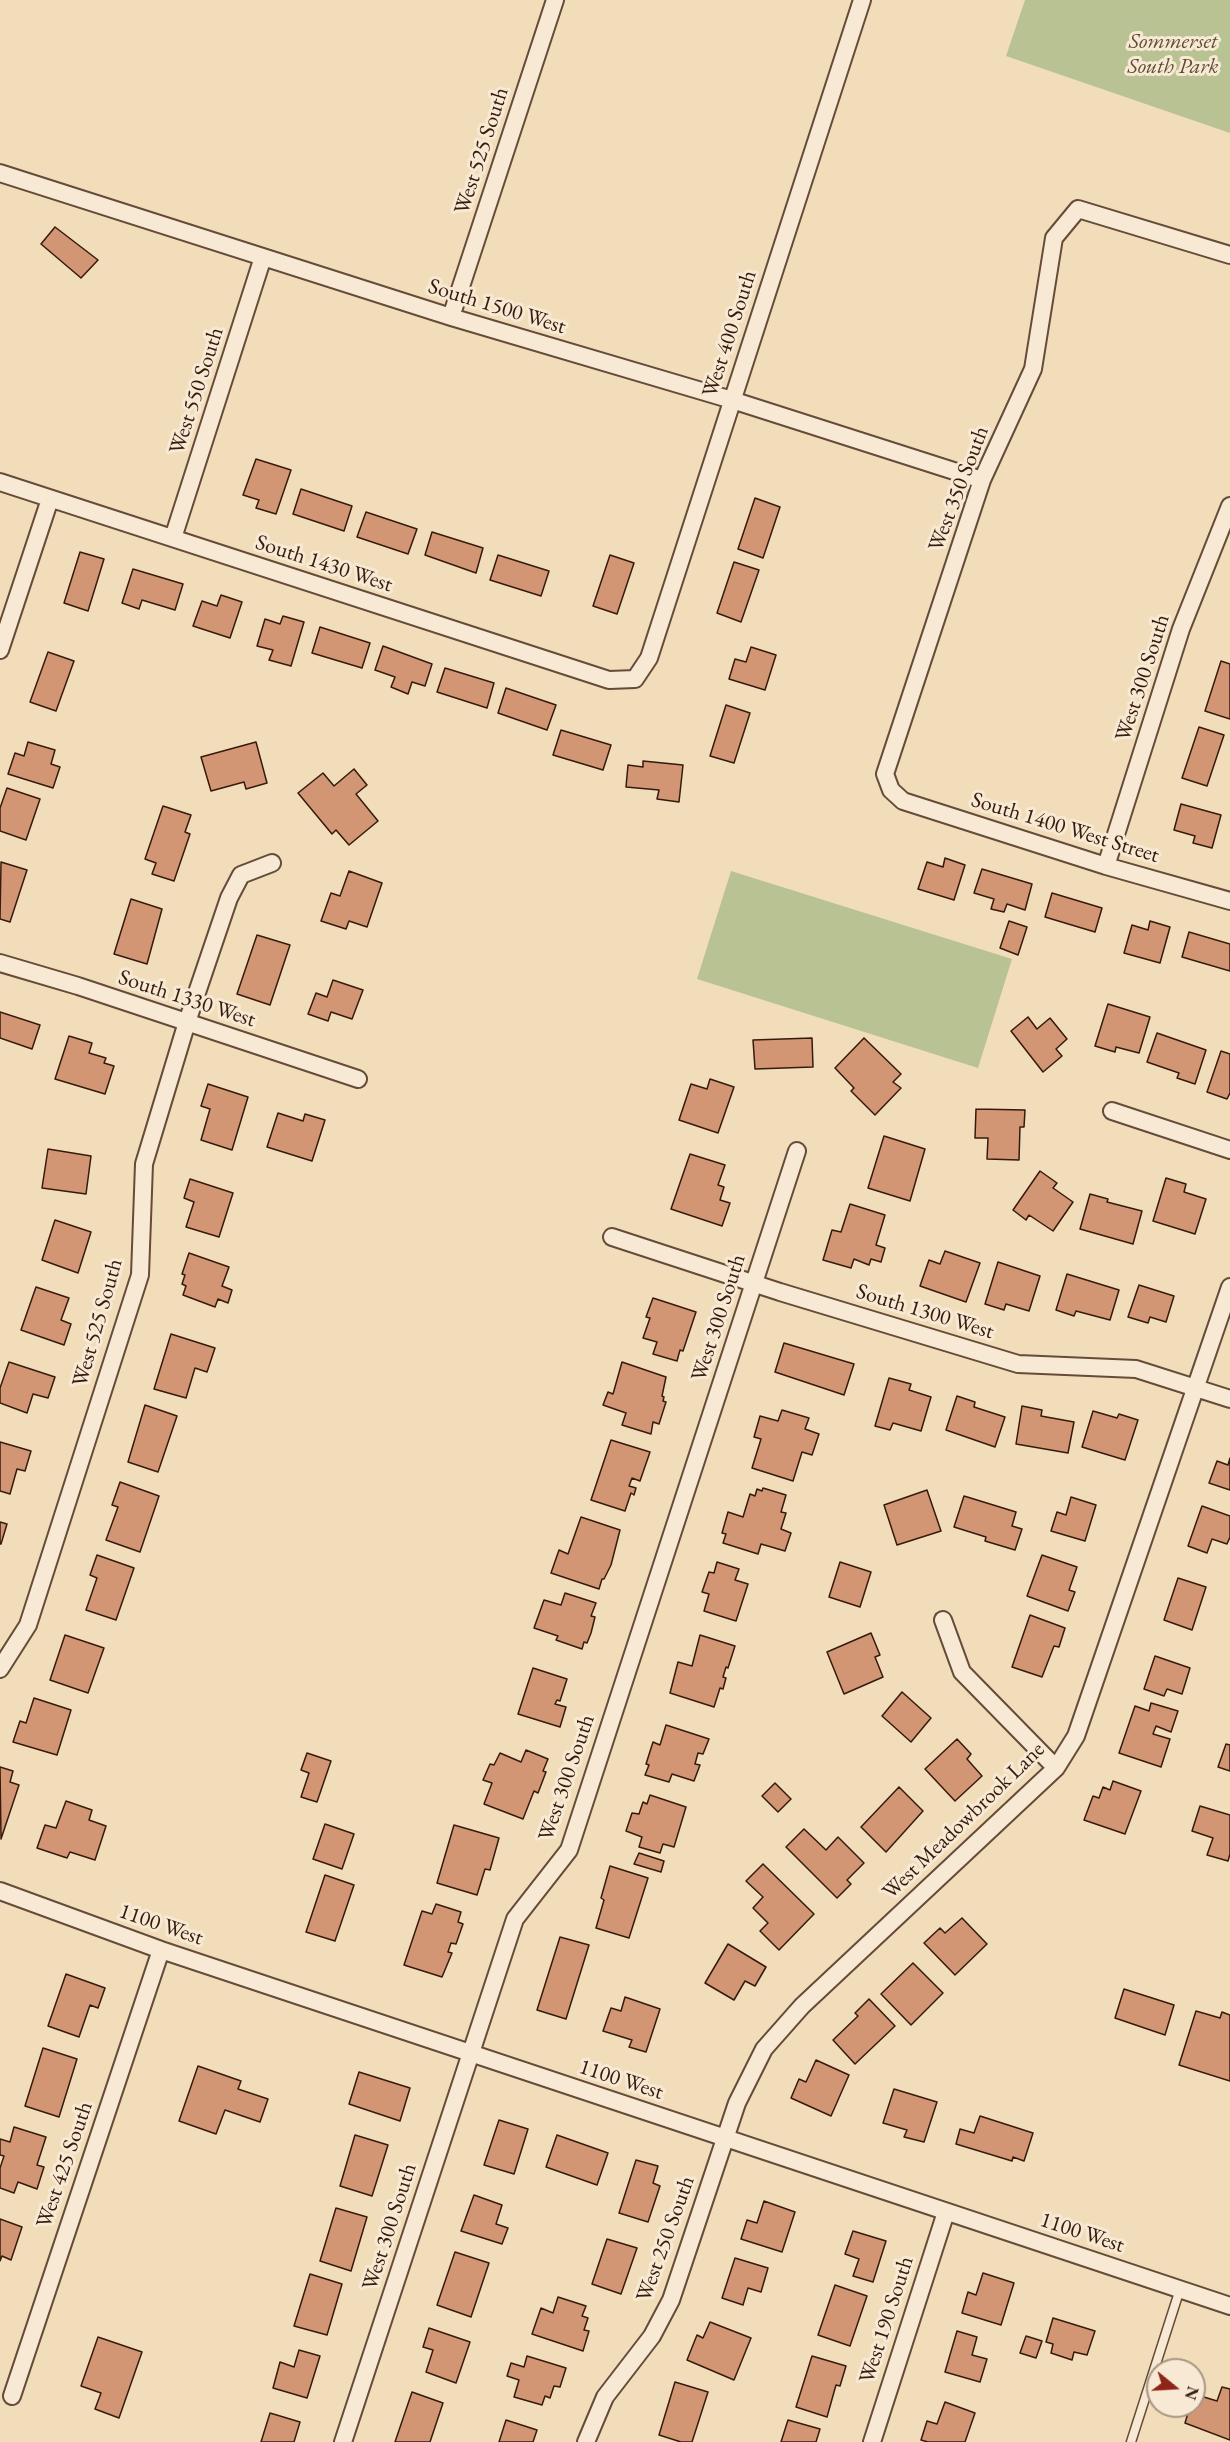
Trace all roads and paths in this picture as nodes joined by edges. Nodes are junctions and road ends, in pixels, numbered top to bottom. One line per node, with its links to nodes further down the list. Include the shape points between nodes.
1 (555, 0): 6 (street, West 525 South)
2 (862, 0): 7 (street, West 400 South)
3 (0, 173): 5 (street, South 1500 West)
4 (1230, 255): 8 (street, West 350 South, via 1078,209 1054,238 1033,369)
5 (264, 257): 6 (street, South 1500 West); 12 (street, West 550 South)
6 (452, 317): 7 (street, South 1500 West)
7 (732, 400): 8 (street, South 1500 West); 14 (street, West 400 South, via 649,658)
8 (982, 480): 15 (street, West 350 South, via 885,774)
9 (0, 482): 10 (street, South 1430 West)
10 (50, 499): 12 (street, South 1430 West); 13 (street)
11 (1230, 506): 17 (street, West 300 South, via 1181,629)
12 (173, 538): 14 (street, South 1430 West, via 609,680)
13 (0, 650)
14 (635, 679)
15 (891, 790): 17 (street, South 1400 West Street, via 903,801)
16 (272, 864): 20 (street, West 525 South, via 241,875 229,898)
17 (1106, 866): 18 (street, South 1400 West Street)
18 (1230, 901)
19 (0, 963): 20 (street, South 1330 West)
20 (187, 1022): 21 (street, South 1330 West); 31 (street, West 525 South, via 144,1164 140,1275 28,1625)
21 (358, 1079)
22 (1112, 1111): 23 (street)
23 (1230, 1150)
24 (798, 1151): 26 (street, West 300 South)
25 (612, 1237): 26 (street, South 1300 West)
26 (754, 1284): 28 (street, South 1300 West, via 1018,1364 1136,1369); 35 (street, West 300 South, via 569,1850 515,1919)
27 (1230, 1287): 28 (street, West Meadowbrook Lane)
28 (1194, 1386): 29 (street, South 1300 West); 32 (street, West Meadowbrook Lane, via 1076,1736)
29 (1230, 1399)
30 (943, 1620): 32 (street, via 962,1672)
31 (0, 1670)
32 (1056, 1768): 36 (street, West Meadowbrook Lane, via 802,2006 764,2049 740,2096)
33 (0, 1892): 34 (street, 1100 West)
34 (161, 1950): 35 (street, 1100 West); 40 (street, West 425 South)
35 (470, 2054): 36 (street, 1100 West); 41 (street, West 300 South)
36 (725, 2138): 37 (street, 1100 West); 42 (street, West 250 South, via 671,2300 652,2336 605,2397)
37 (946, 2212): 38 (street, 1100 West); 43 (street, West 190 South)
38 (1180, 2289): 39 (street, 1100 West); 44 (lane)
39 (1230, 2306)
40 (12, 2396)
41 (344, 2442)
42 (586, 2442)
43 (872, 2442)
44 (1131, 2442)

